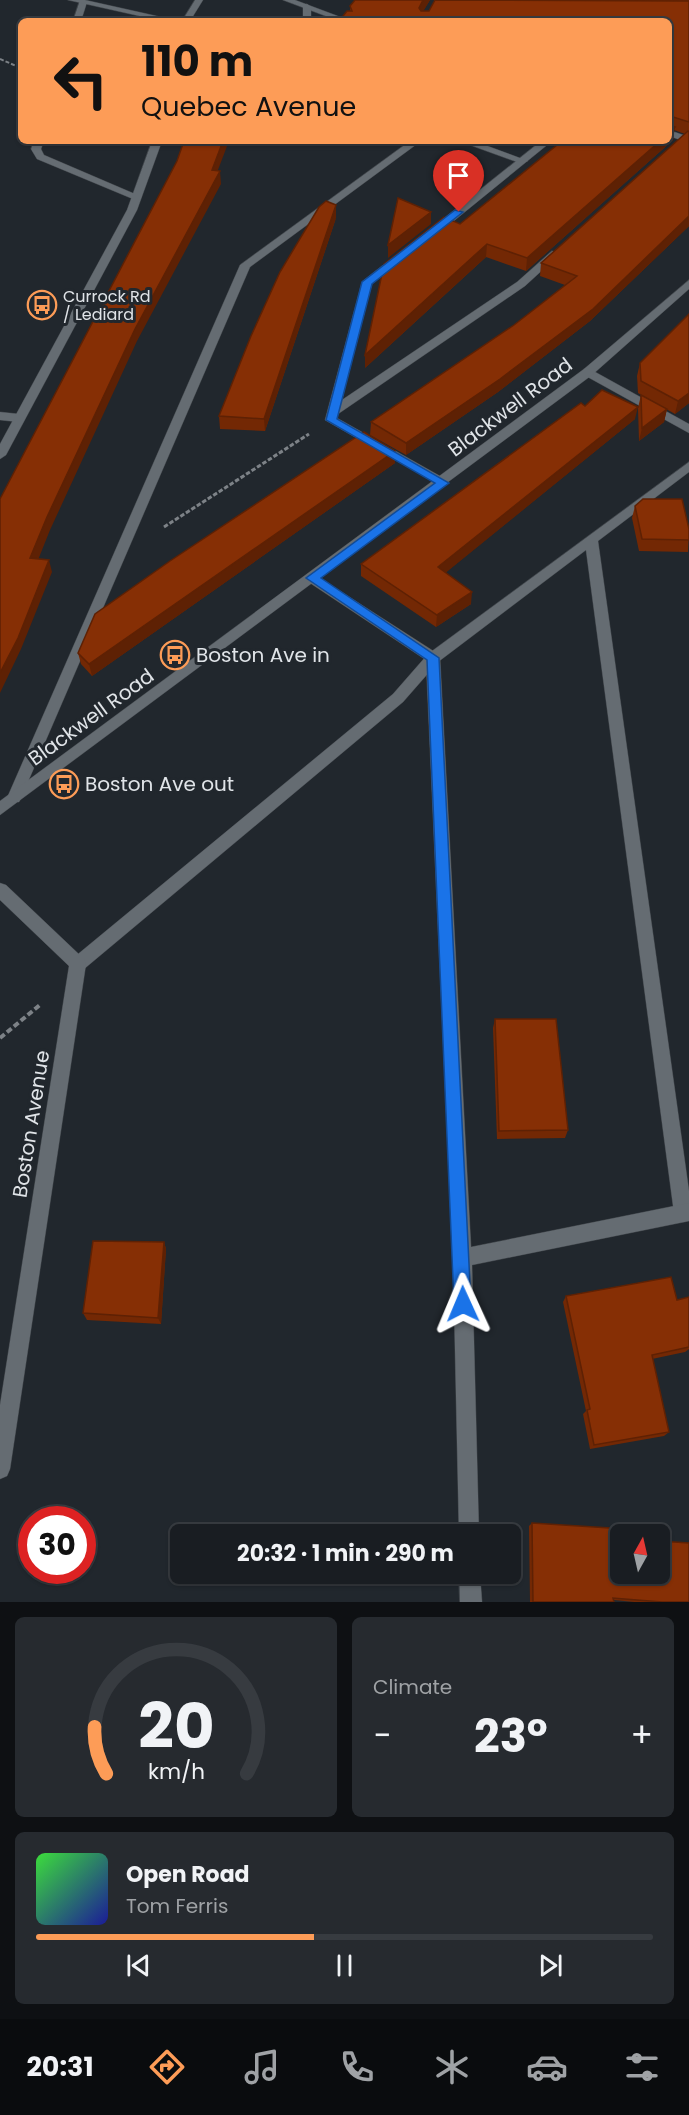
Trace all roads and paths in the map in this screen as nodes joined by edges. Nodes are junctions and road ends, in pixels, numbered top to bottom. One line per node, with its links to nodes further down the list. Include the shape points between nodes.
1 (199, 0): 7 (street)
2 (287, 0): 4 (street)
3 (77, 1): 5 (street); 6 (street)
4 (307, 7): 8 (street); 9 (street)
5 (77, 18)
6 (160, 18)
7 (188, 18)
8 (307, 18)
9 (338, 18)
10 (0, 59): 11 (path)
11 (18, 67)
12 (38, 144): 18 (street, via 40,157)
13 (155, 144): 18 (street)
14 (412, 144): 30 (street, via 245,265)
15 (473, 144): 17 (street)
16 (543, 144): 17 (street)
17 (523, 161): 23 (street, via 367,282)
18 (137, 197): 24 (street)
19 (564, 245): 23 (street, via 521,284)
20 (689, 283): 21 (street, Blackwell Road)
21 (588, 372): 25 (street); 28 (street, Blackwell Road)
22 (0, 416): 24 (street)
23 (333, 416): 28 (street); 30 (path)
24 (19, 418): 26 (street)
25 (689, 429)
26 (0, 455)
27 (689, 466): 29 (street)
28 (443, 483): 31 (street, Blackwell Road)
29 (591, 539): 32 (street); 37 (street)
30 (120, 554): 33 (street)
31 (312, 578): 32 (street); 33 (street, Blackwell Road)
32 (433, 658): 36 (street, via 398,698); 38 (street)
33 (14, 798): 34 (street, Blackwell Road)
34 (0, 809)
35 (0, 890): 36 (street)
36 (78, 964): 39 (street, Boston Avenue)
37 (686, 1212): 38 (street)
38 (462, 1258): 40 (street)
39 (0, 1468)
40 (469, 1524)
41 (470, 1584): 42 (street)
42 (471, 1602)

